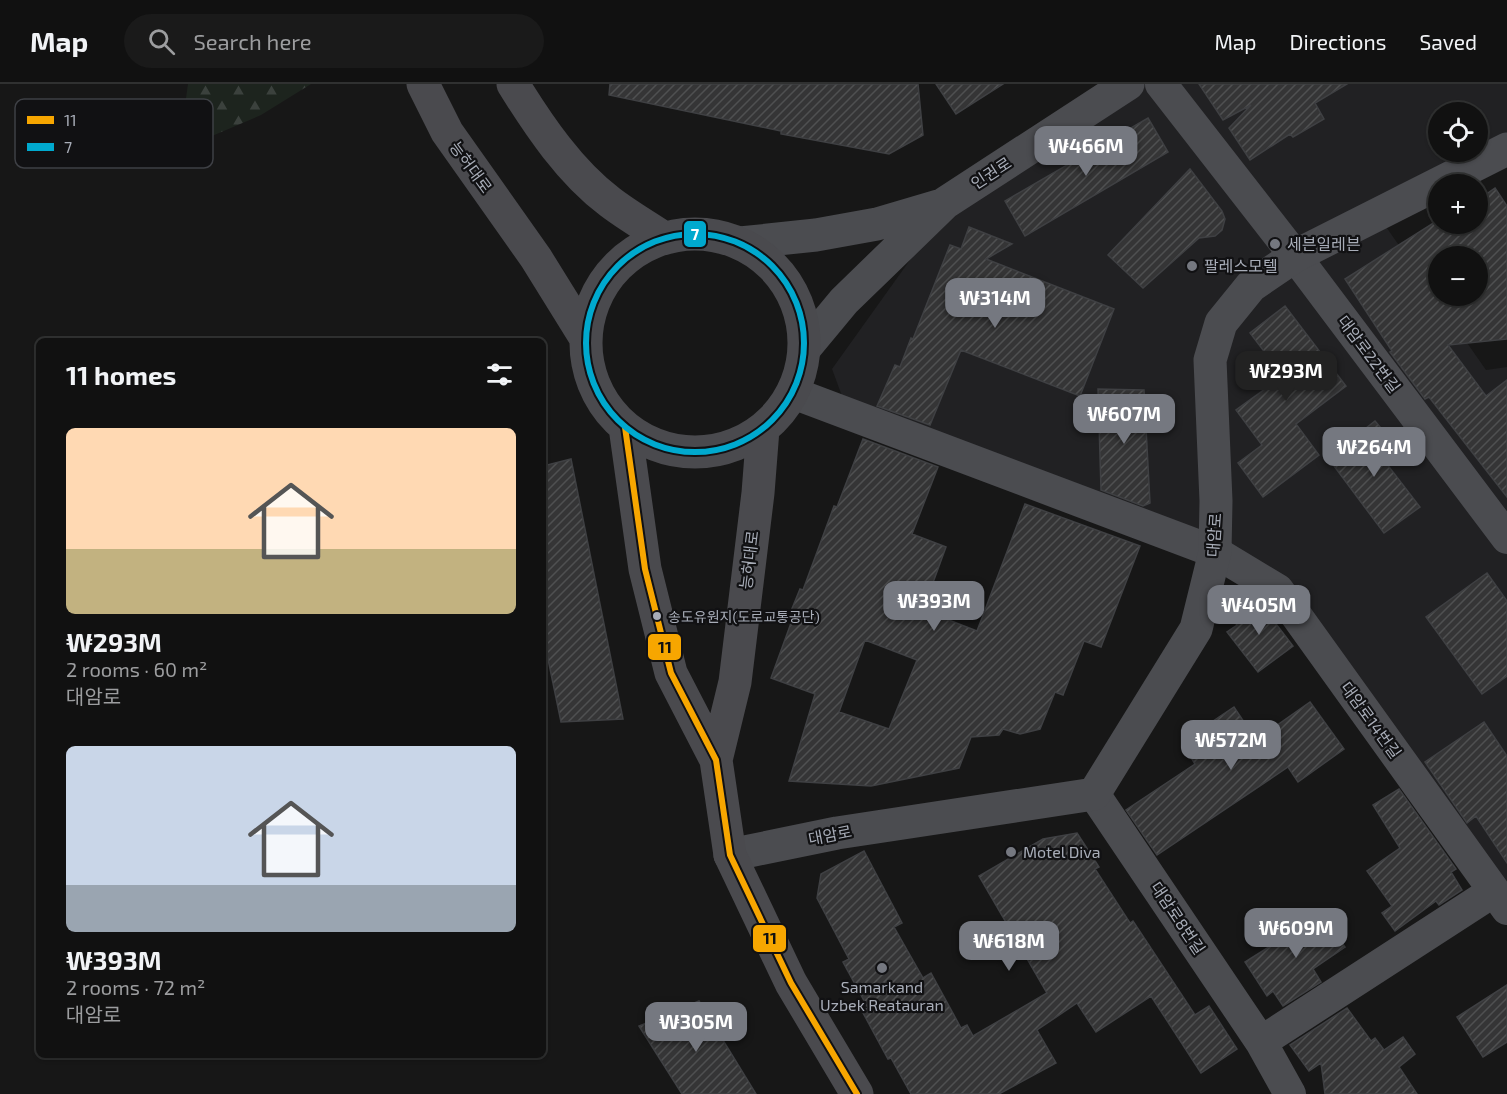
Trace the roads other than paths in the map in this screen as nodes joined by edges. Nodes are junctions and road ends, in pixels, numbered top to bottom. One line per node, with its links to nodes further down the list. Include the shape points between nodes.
1 (423, 84): 10 (main road, 능허대로, via 447,132 536,258)
2 (513, 84): 7 (main road, via 572,165 609,201)
3 (1128, 84): 6 (street, 인권로)
4 (1161, 84): 9 (street, 대암로22번길)
5 (1507, 149): 9 (street, 대암로)
6 (945, 203): 8 (street, via 877,224); 11 (street, via 844,301)
7 (664, 238): 8 (main road, via 703,234); 10 (main road, via 633,252 609,275 592,304)
8 (740, 243): 11 (main road, via 768,260 789,285 802,315)
9 (1295, 256): 15 (street, 대암로22번길); 16 (street, 대암로, via 1251,286 1221,323 1210,360)
10 (585, 337): 13 (main road, via 588,371 602,402)
11 (805, 348): 12 (main road)
12 (793, 393): 14 (main road); 16 (street, 대암로14번길)
13 (625, 428): 14 (main road, via 657,446 694,453 730,447); 17 (main road, 능허대로, via 645,569 671,673)
14 (763, 429): 17 (main road, 능허대로, via 735,682)
15 (1507, 538)
16 (1215, 552): 18 (street, 대암로, via 1196,629); 20 (street, 대암로14번길, via 1278,590)
17 (716, 760): 19 (main road, 능허대로)
18 (1094, 794): 19 (street, 대암로, via 837,832); 21 (street, 대암로8번길)
19 (730, 855): 22 (main road, 능허대로, via 791,983)
20 (1500, 900): 21 (street)
21 (1261, 1042): 23 (street, 대암로8번길)
22 (857, 1094)
23 (1290, 1094)

